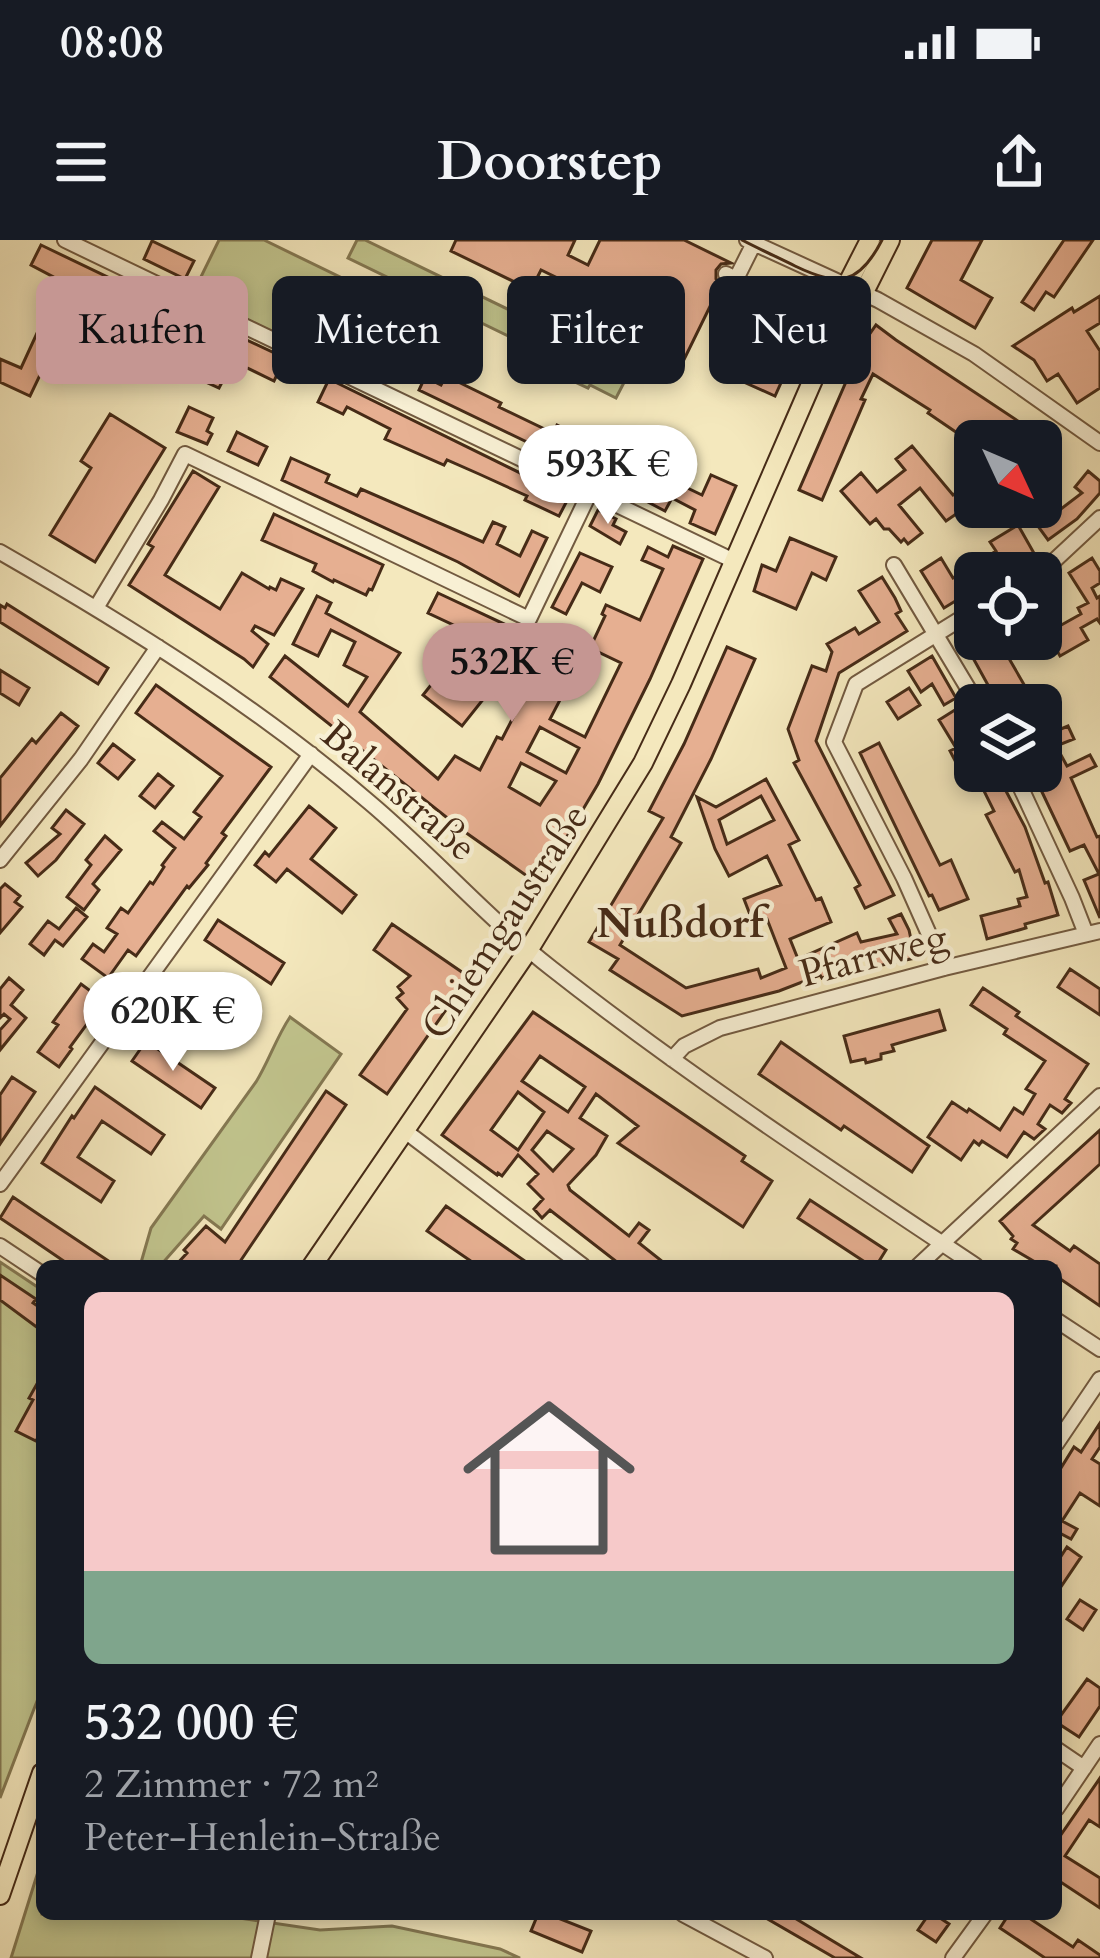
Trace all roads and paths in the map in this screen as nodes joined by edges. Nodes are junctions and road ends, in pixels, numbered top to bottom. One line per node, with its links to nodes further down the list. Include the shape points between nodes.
1 (65, 240): 12 (street)
2 (870, 240): 7 (main road, Chiemgaustraße)
3 (890, 240): 8 (main road, Chiemgaustraße)
4 (750, 242): 5 (street, via 736,279); 6 (street)
5 (726, 274)
6 (823, 276)
7 (859, 276)
8 (865, 276)
9 (871, 297): 11 (street)
10 (811, 384): 16 (main road, Chiemgaustraße)
11 (1097, 436)
12 (589, 494): 16 (street); 18 (street, via 529,619 185,454)
13 (1100, 518): 15 (street)
14 (0, 551): 18 (street, Balanstraße)
15 (1062, 553)
16 (734, 561): 27 (main road, Chiemgaustraße, via 643,763)
17 (894, 565): 20 (street)
18 (96, 608): 21 (street, Balanstraße)
19 (954, 623): 20 (street)
20 (937, 634): 22 (street); 28 (street, via 856,684 834,742)
21 (158, 647): 23 (street, Balanstraße); 25 (street)
22 (966, 684)
23 (311, 754): 27 (street, Balanstraße); 32 (street)
24 (1023, 792): 26 (street)
25 (0, 860)
26 (1093, 933): 28 (street, Pfarrweg)
27 (529, 950): 29 (street, Balanstraße); 31 (main road, Chiemgaustraße)
28 (944, 968): 29 (street, Pfarrweg, via 720,1028)
29 (672, 1059): 33 (street, Balanstraße)
30 (1100, 1096): 33 (street)
31 (405, 1131): 35 (main road, Chiemgaustraße); 36 (street)
32 (0, 1184)
33 (941, 1243): 37 (street); 38 (street, Balanstraße)
34 (0, 1246): 39 (street)
35 (317, 1260)
36 (576, 1260)
37 (924, 1260)
38 (967, 1260)
39 (36, 1270)
40 (1062, 1324): 41 (street)
41 (1100, 1349)
42 (1100, 1379): 43 (street)
43 (1062, 1435)
44 (1100, 1744): 46 (street)
45 (1062, 1753): 46 (street)
46 (1084, 1768): 48 (street)
47 (36, 1790): 49 (main road)
48 (1062, 1800)
49 (0, 1895)
50 (267, 1920): 53 (street)
51 (693, 1920): 54 (street)
52 (980, 1920): 55 (street)
53 (259, 1958)
54 (765, 1958)
55 (953, 1958)

